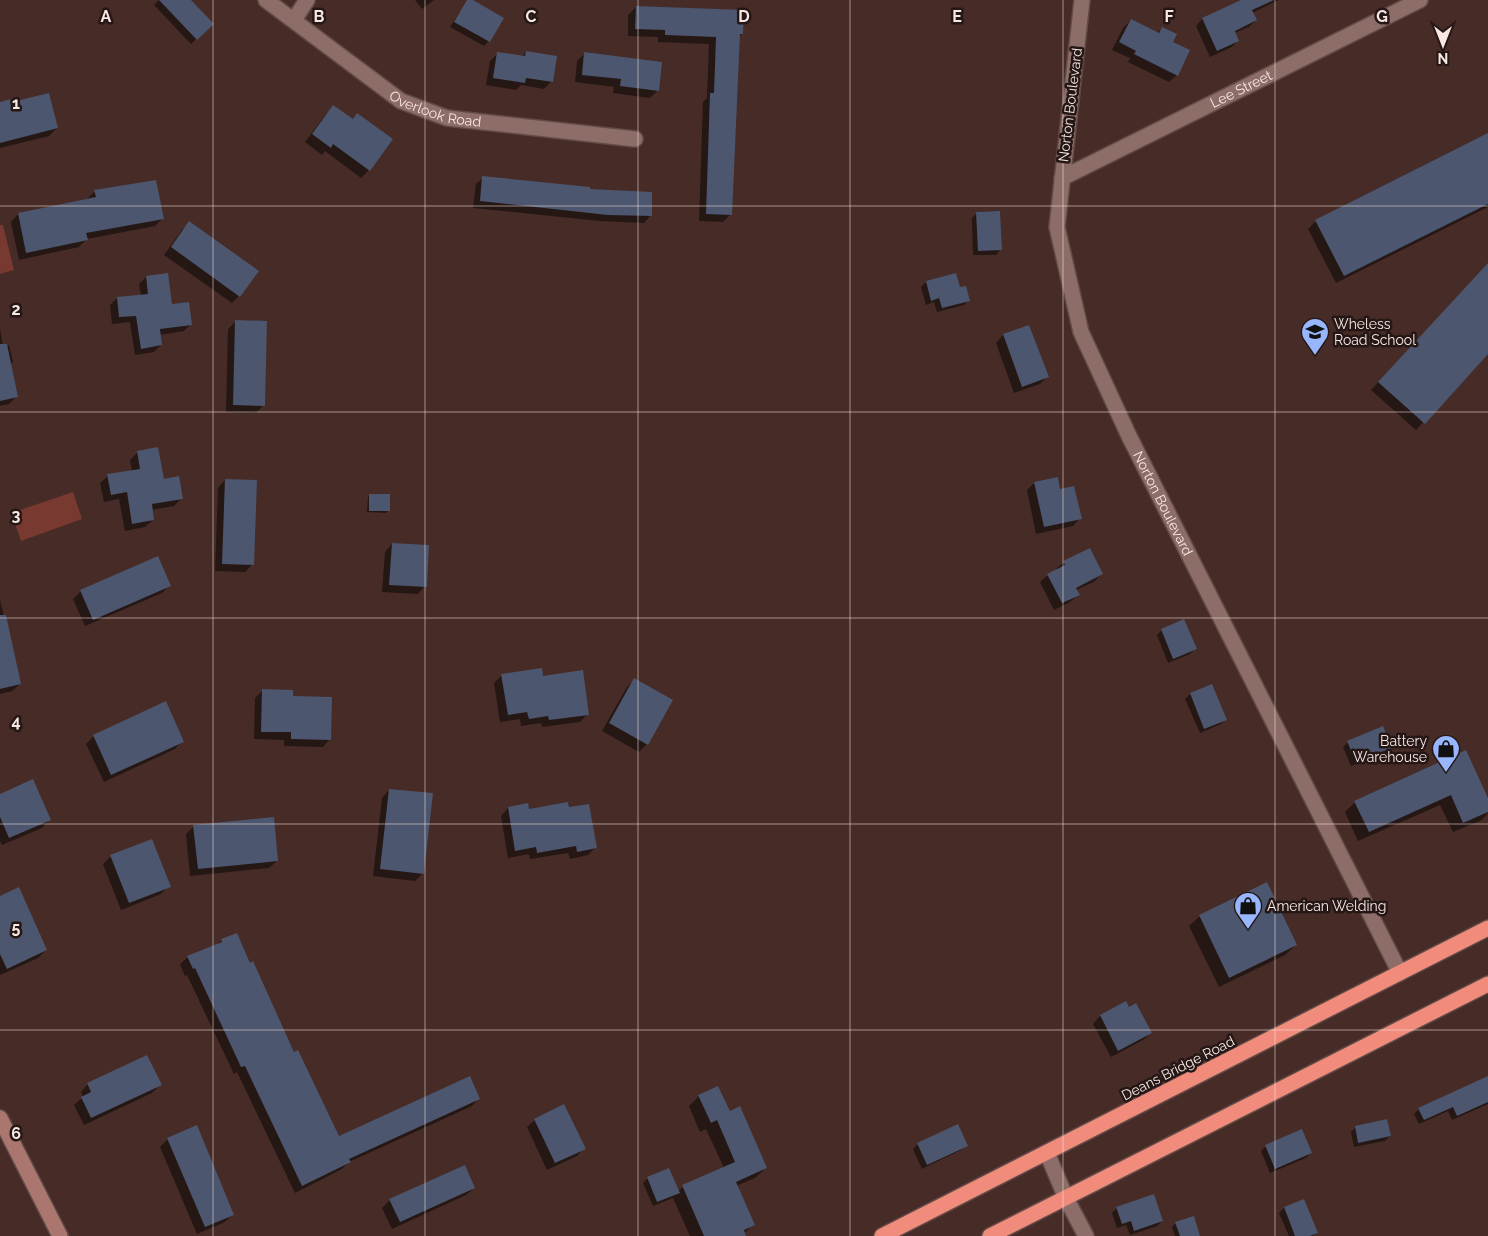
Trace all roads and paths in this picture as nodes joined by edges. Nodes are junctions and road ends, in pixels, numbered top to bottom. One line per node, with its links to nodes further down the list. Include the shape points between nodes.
1 (266, 0): 5 (street, Overlook Road)
2 (308, 0): 5 (street)
3 (1082, 0): 7 (street, Norton Boulevard)
4 (1420, 0): 7 (street, Lee Street)
5 (294, 20): 6 (street, Overlook Road, via 401,101 447,118)
6 (635, 139)
7 (1062, 178): 9 (street, Norton Boulevard, via 1057,227 1080,332 1129,436)
8 (1488, 928): 9 (highway, Deans Bridge Road)
9 (1400, 973): 12 (highway, Deans Bridge Road)
10 (1488, 984): 13 (highway)
11 (0, 1118): 14 (street)
12 (1047, 1153): 13 (street); 15 (highway, Deans Bridge Road)
13 (1066, 1198): 16 (highway); 17 (street)
14 (60, 1236)
15 (882, 1236)
16 (990, 1236)
17 (1086, 1236)

